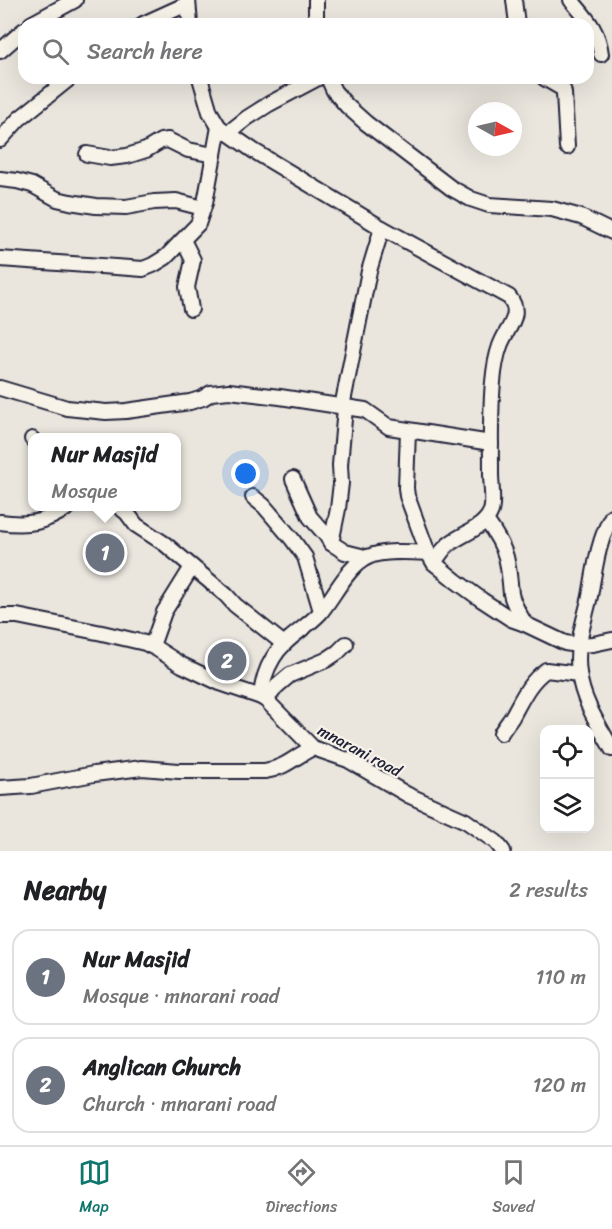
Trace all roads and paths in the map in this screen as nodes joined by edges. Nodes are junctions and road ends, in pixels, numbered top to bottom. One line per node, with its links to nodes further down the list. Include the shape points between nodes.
1 (75, 0): 6 (street)
2 (316, 0): 9 (street)
3 (514, 0): 10 (street)
4 (572, 0): 11 (street)
5 (187, 2): 7 (street); 8 (street)
6 (43, 18)
7 (154, 18)
8 (189, 18)
9 (316, 18)
10 (516, 18)
11 (586, 18)
12 (594, 28): 15 (street)
13 (18, 35): 14 (street)
14 (0, 51)
15 (601, 54)
16 (62, 84): 22 (street, via 19,118)
17 (202, 84): 21 (street, via 210,112)
18 (307, 84): 21 (street)
19 (331, 84): 29 (street, via 366,123 471,199 489,205 552,209 582,217)
20 (555, 84): 23 (street, via 563,88)
21 (224, 130): 25 (street); 28 (street)
22 (0, 140)
23 (567, 147)
24 (87, 154): 25 (street, via 127,156 168,140 188,150)
25 (214, 155): 27 (street)
26 (0, 179): 27 (street, via 32,185 57,199 96,206 176,201)
27 (203, 208): 30 (street, via 198,224)
28 (382, 228): 34 (street, via 369,271); 36 (street, via 514,302 515,317 499,348 493,382)
29 (612, 232)
30 (183, 240): 31 (street, via 166,257 143,268); 32 (street, via 193,260 187,287)
31 (0, 259)
32 (191, 309)
33 (0, 388): 34 (street, via 79,411 126,411 190,402 229,391)
34 (343, 407): 35 (street, via 365,410 389,427); 44 (street, via 341,483)
35 (408, 430): 36 (street); 46 (street, via 406,488)
36 (491, 443): 42 (street, via 491,510)
37 (294, 479): 44 (street, via 310,517)
38 (253, 498): 48 (street, via 264,506 304,557)
39 (63, 511): 43 (street, via 44,521)
40 (124, 511): 47 (street, via 136,525)
41 (612, 516): 54 (street, via 595,562)
42 (486, 520): 46 (street); 50 (street, via 503,548 511,595)
43 (0, 522)
44 (331, 543): 45 (street, via 345,552)
45 (366, 557): 46 (street, via 379,553); 48 (street)
46 (431, 558): 50 (street, via 482,600)
47 (192, 567): 52 (street); 55 (street, via 164,612)
48 (321, 611): 52 (street)
49 (0, 616): 55 (street, mnarani road, via 69,626)
50 (525, 624): 54 (street)
51 (612, 640): 54 (street)
52 (284, 644): 57 (street, via 262,681)
53 (346, 644): 57 (street, via 326,660 290,675)
54 (578, 645): 56 (street)
55 (152, 646): 57 (street, mnarani road, via 220,683)
56 (579, 674): 58 (street, via 546,670 537,676); 60 (street, via 596,722)
57 (264, 699): 59 (street, mnarani road)
58 (501, 734)
59 (313, 748): 61 (street, via 279,769 265,771 142,768); 62 (street, mnarani road, via 348,760 408,795 466,821)
60 (612, 749)
61 (0, 788)
62 (503, 851)

